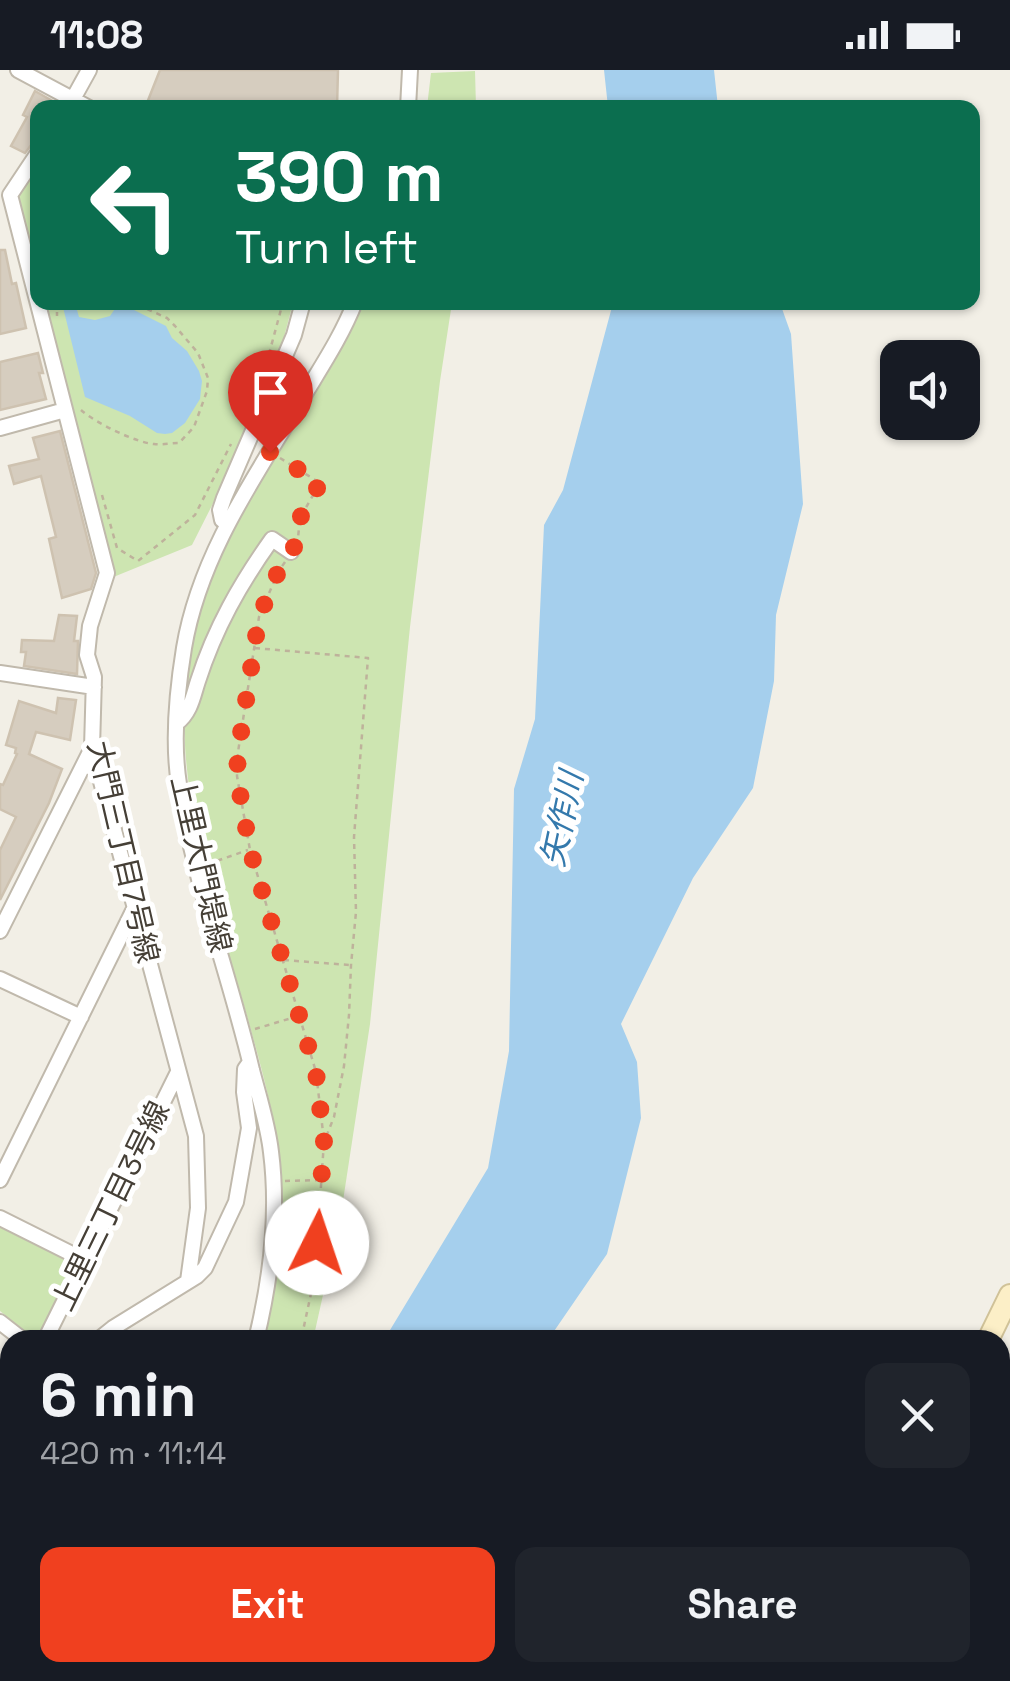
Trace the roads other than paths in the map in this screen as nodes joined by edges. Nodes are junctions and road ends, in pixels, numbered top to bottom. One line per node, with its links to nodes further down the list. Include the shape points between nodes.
1 (18, 70): 4 (street)
2 (89, 70): 5 (street)
3 (410, 70): 6 (street)
4 (65, 100)
5 (72, 100)
6 (408, 100)
7 (30, 163): 8 (street, 大門三丁目7号線)
8 (5, 196): 9 (street, 大門三丁目7号線)
9 (30, 276)
10 (41, 310): 13 (street, 大門三丁目7号線)
11 (300, 310): 15 (street, via 224,498 220,510)
12 (351, 310): 15 (street, 上里大門堤線)
13 (73, 413): 14 (street); 18 (street, 大門三丁目7号線, via 107,572 90,626)
14 (0, 428)
15 (228, 523): 19 (street, 上里大門堤線, via 192,608)
16 (291, 552): 19 (street, via 272,539 245,578 208,652 190,707)
17 (0, 673): 18 (street)
18 (94, 688): 20 (street, 大門三丁目7号線)
19 (176, 723): 25 (street, 上里大門堤線, via 179,784 197,868)
20 (92, 748): 21 (street, 大門三丁目7号線); 22 (street)
21 (134, 909): 24 (street); 26 (street, 大門三丁目7号線)
22 (0, 931)
23 (0, 979): 24 (street)
24 (82, 1017): 27 (street)
25 (250, 1061): 30 (street, via 244,1092 249,1128 236,1202 205,1268); 34 (street, 上里大門堤線, via 274,1181)
26 (178, 1072): 29 (street, 上里三丁目3号線); 30 (street, 大門三丁目7号線, via 196,1136 198,1208)
27 (0, 1180)
28 (0, 1218): 29 (street)
29 (84, 1260): 32 (street, 上里三丁目3号線)
30 (188, 1282): 33 (street)
31 (1010, 1295): 35 (street)
32 (50, 1330)
33 (110, 1330)
34 (258, 1330)
35 (993, 1330)

